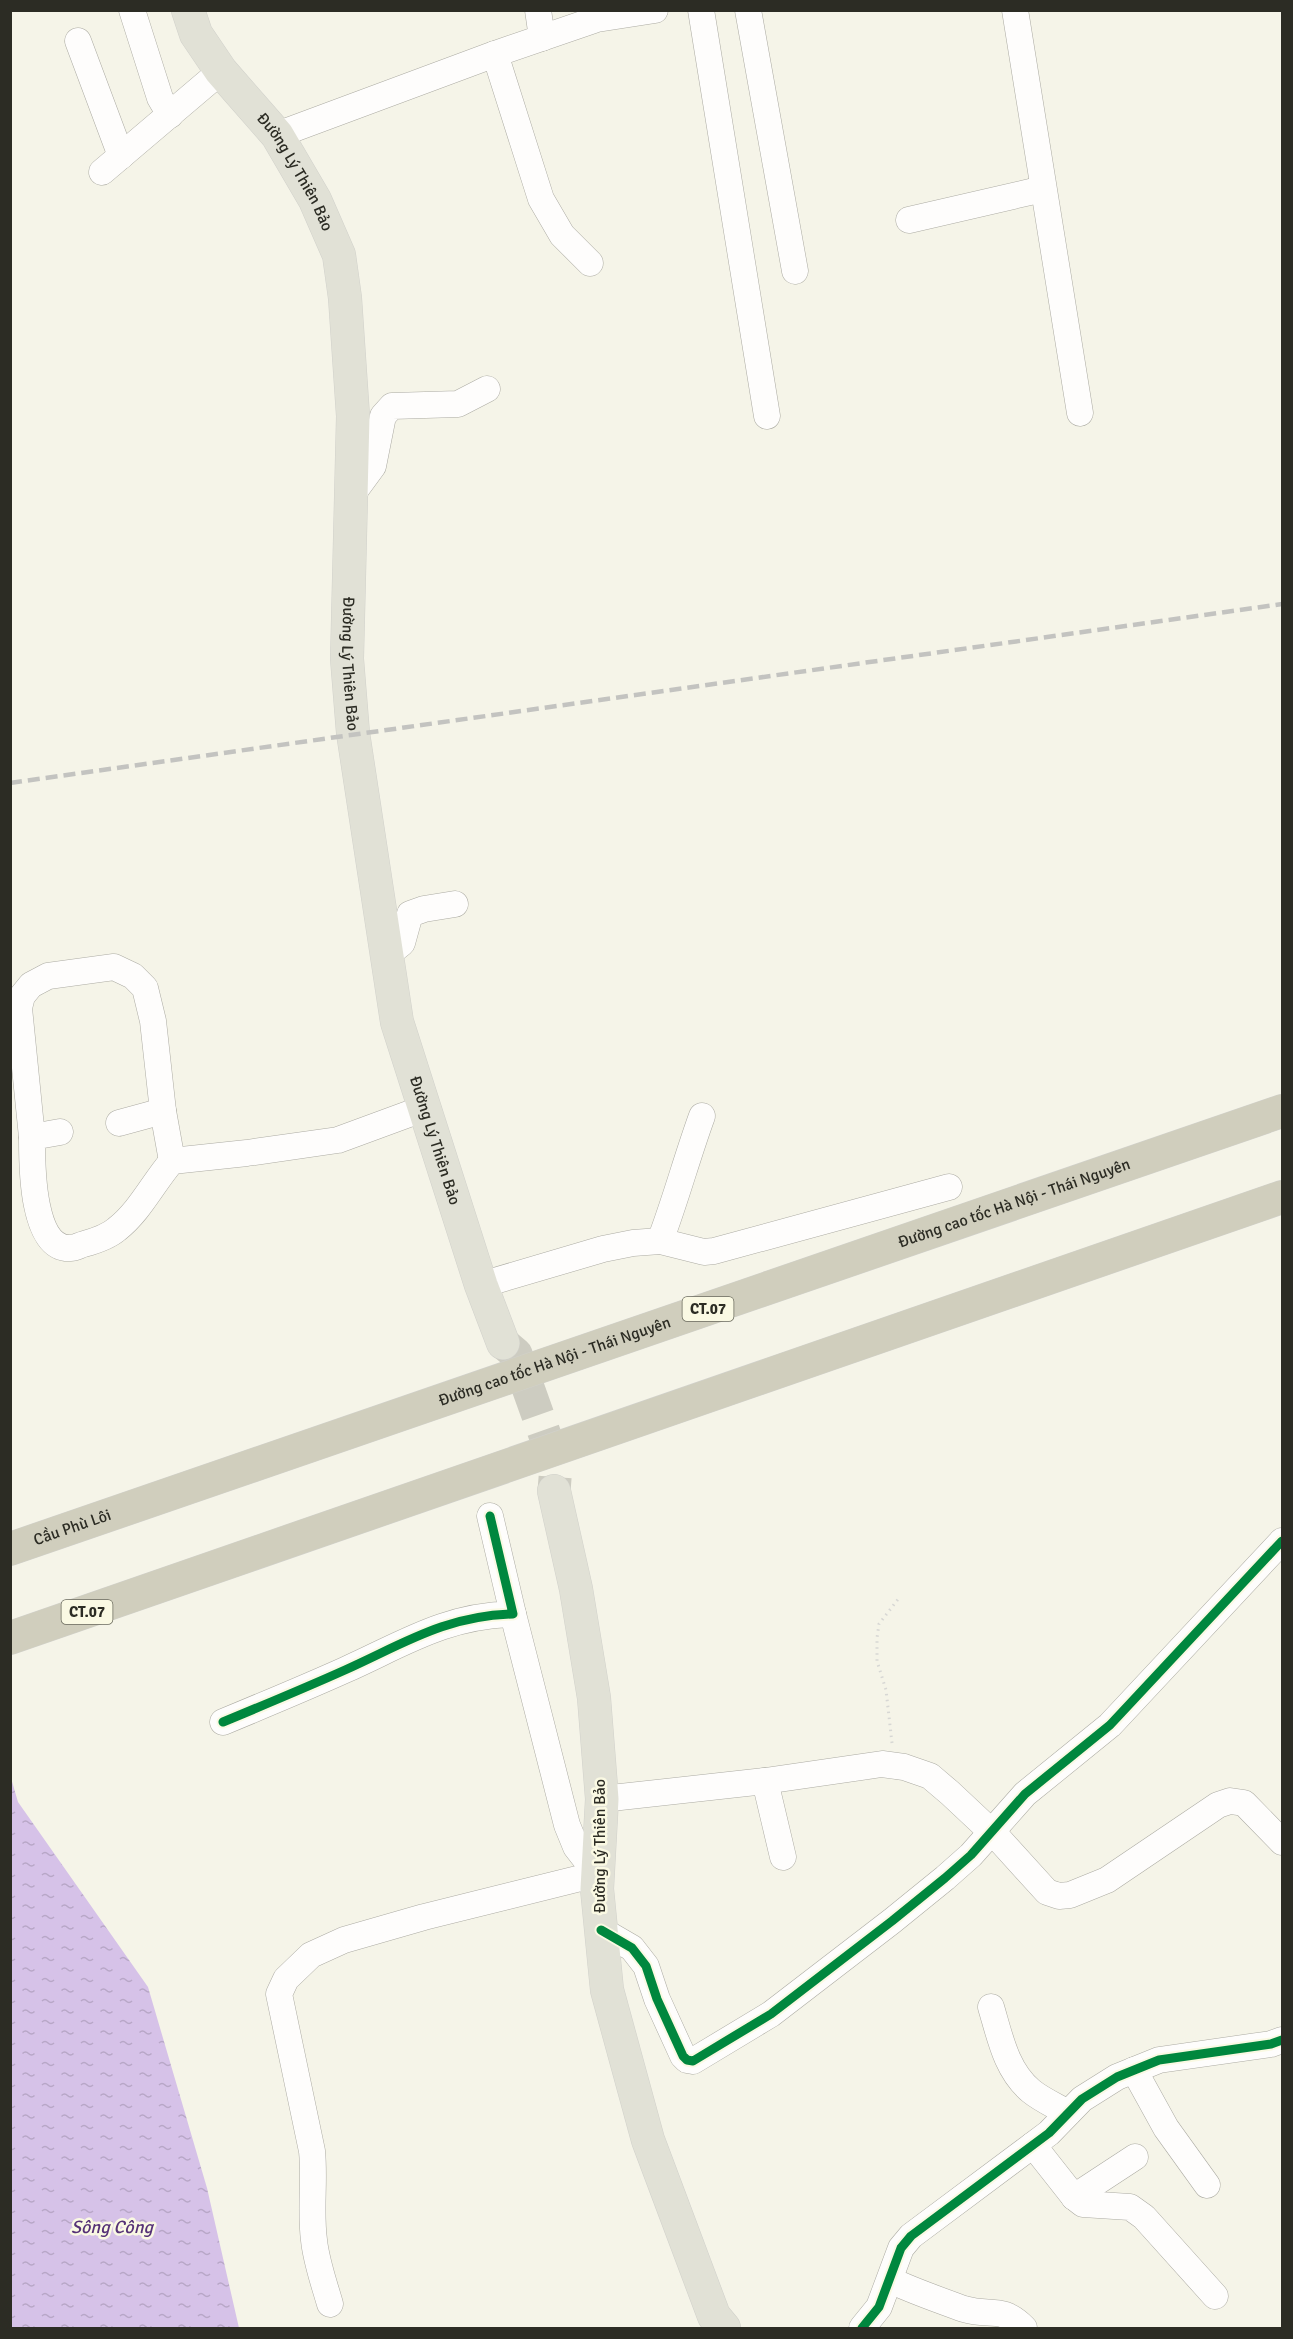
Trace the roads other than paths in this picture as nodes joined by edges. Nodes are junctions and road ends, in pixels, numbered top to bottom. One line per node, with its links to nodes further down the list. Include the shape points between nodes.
1 (132, 10): 12 (street, via 160,98)
2 (188, 10): 11 (main road, Đường Lý Thiên Bảo, via 196,34)
3 (538, 10): 8 (street)
4 (655, 10): 8 (street, via 597,19)
5 (701, 10): 22 (street)
6 (748, 10): 19 (street)
7 (1015, 10): 16 (street)
8 (542, 38): 10 (street)
9 (78, 41): 14 (street)
10 (495, 54): 13 (street); 18 (street, via 540,199 562,235)
11 (221, 71): 12 (street); 13 (main road, Đường Lý Thiên Bảo)
12 (170, 115): 14 (street)
13 (278, 135): 23 (main road, Đường Lý Thiên Bảo, via 315,200 339,255 354,417)
14 (121, 156): 15 (street)
15 (102, 172)
16 (1043, 189): 17 (street); 21 (street)
17 (909, 220)
18 (590, 263)
19 (795, 271)
20 (487, 389): 23 (street, via 458,404 392,406 383,417 373,466)
21 (1080, 413)
22 (767, 416)
23 (351, 496): 25 (main road, Đường Lý Thiên Bảo, via 347,659 353,733)
24 (455, 904): 25 (street, via 410,914 402,943)
25 (387, 955): 26 (main road, Đường Lý Thiên Bảo, via 397,1022)
26 (425, 1108): 33 (street, via 338,1140); 37 (main road, Đường Lý Thiên Bảo)
27 (163, 1111): 30 (street); 32 (street, via 153,1021 145,987 133,975 114,967 48,976 31,985 19,1008); 33 (street)
28 (1282, 1112): 40 (highway, Đường cao tốc Hà Nội - Thái Nguyên / CT.07)
29 (702, 1116): 36 (street)
30 (119, 1123)
31 (60, 1132): 32 (street)
32 (32, 1137): 33 (street, via 35,1196 45,1231 57,1244 70,1249 117,1230)
33 (172, 1161)
34 (949, 1187): 36 (street, via 714,1251)
35 (1282, 1197): 45 (highway, CT.07)
36 (660, 1240): 37 (street, via 603,1249)
37 (482, 1285): 38 (main road, Đường Lý Thiên Bảo)
38 (503, 1343)
39 (554, 1491): 48 (main road, Đường Lý Thiên Bảo, via 576,1589 594,1698)
40 (134, 1506): 43 (highway, Cầu Phù Lôi / CT.07)
41 (490, 1516): 44 (street)
42 (1282, 1541): 49 (street, via 1110,1725 1025,1794)
43 (10, 1549)
44 (513, 1614): 46 (street, via 453,1622 433,1629); 52 (street, via 567,1825 576,1847)
45 (10, 1638)
46 (223, 1722)
47 (765, 1781): 48 (street); 49 (street, via 894,1765 930,1776); 51 (street)
48 (602, 1799): 52 (main road, Đường Lý Thiên Bảo)
49 (990, 1832): 50 (street, via 1047,1892 1059,1896 1107,1880 1218,1805 1230,1801 1244,1803); 53 (street, via 971,1855 892,1921 771,2014 693,2061 683,2056 646,1966 632,1948)
50 (1282, 1842)
51 (783, 1857)
52 (597, 1874): 53 (main road, Đường Lý Thiên Bảo); 64 (street, via 344,1940 310,1955 286,1979 279,1994 312,2151 314,2242)
53 (601, 1930): 65 (main road, Đường Lý Thiên Bảo, via 607,1990 648,2140 714,2316)
54 (991, 2007): 57 (street, via 1007,2059 1017,2076 1032,2091)
55 (1282, 2040): 56 (street, via 1159,2060)
56 (1134, 2070): 57 (street, via 1082,2098); 60 (street, via 1166,2128)
57 (1068, 2113): 58 (street)
58 (1033, 2145): 61 (street); 62 (street, via 911,2236 901,2248)
59 (1135, 2157): 61 (street)
60 (1207, 2185)
61 (1074, 2197): 63 (street, via 1083,2204 1130,2207 1144,2217)
62 (890, 2280): 66 (street, via 879,2307); 67 (street, via 967,2310 1004,2313)
63 (1215, 2296)
64 (330, 2304)
65 (724, 2328)
66 (862, 2328)
67 (1024, 2328)

